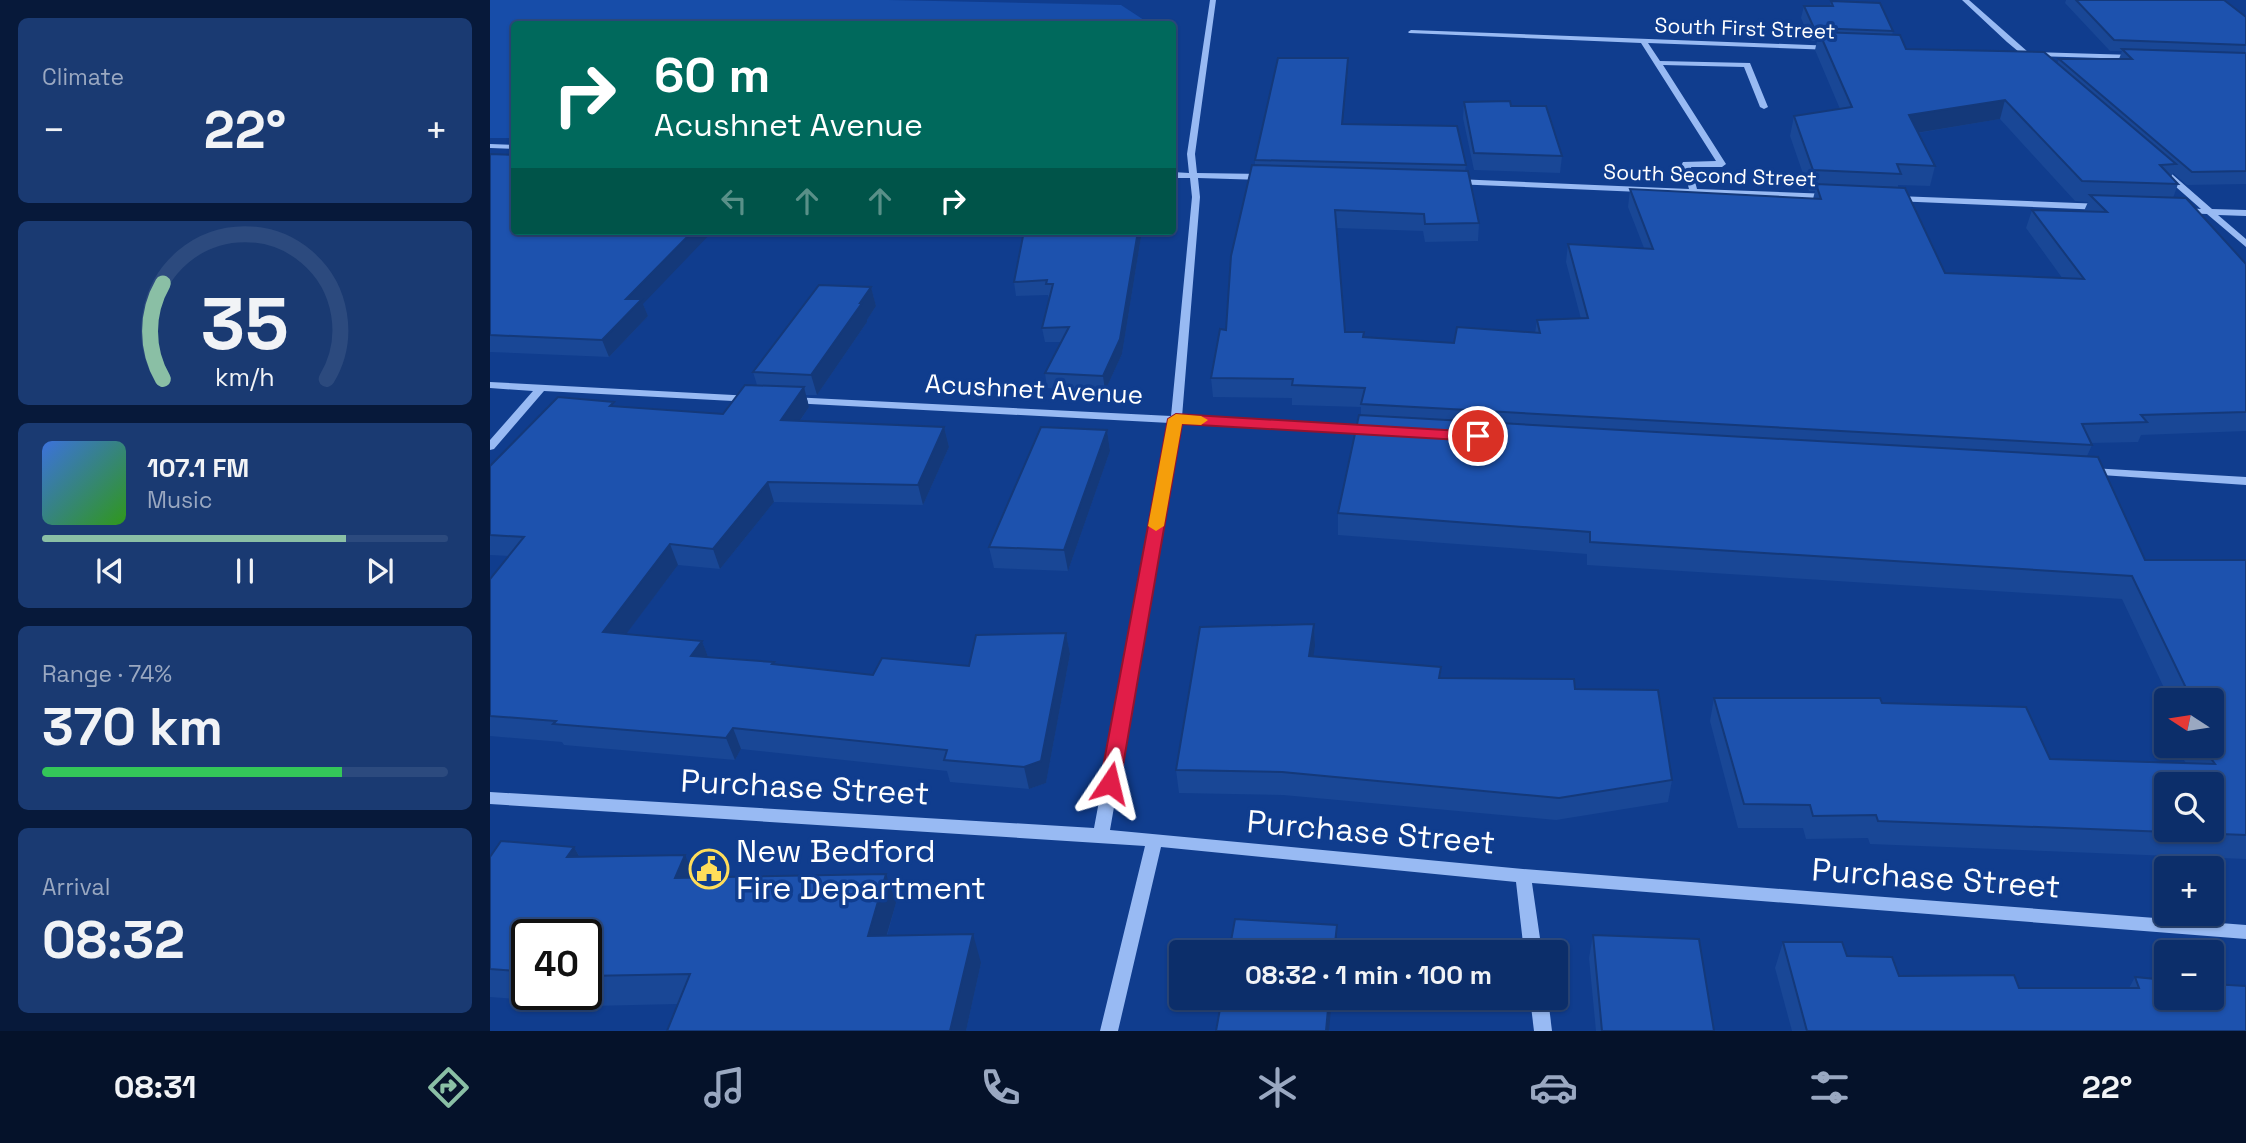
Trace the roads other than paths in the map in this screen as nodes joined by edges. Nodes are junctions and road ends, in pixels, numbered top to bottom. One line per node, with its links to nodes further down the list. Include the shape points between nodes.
1 (1213, 0): 16 (street, via 1191,154)
2 (1965, 0): 7 (street)
3 (1411, 33): 4 (street, South First Street)
4 (1644, 42): 5 (street, South First Street); 9 (street)
5 (1836, 48)
6 (2014, 53): 7 (street)
7 (2028, 54): 8 (street); 10 (street)
8 (2137, 57)
9 (1658, 63): 11 (street, via 1747,65); 19 (street, via 1722,164 1686,164)
10 (2038, 63)
11 (1764, 107)
12 (490, 146): 13 (street)
13 (511, 147)
14 (2150, 159): 24 (street)
15 (1176, 175): 16 (street)
16 (1194, 176): 17 (street); 31 (street, via 1196,197)
17 (1273, 177)
18 (1447, 182): 19 (street, South Second Street)
19 (1694, 192): 20 (street, South Second Street)
20 (1840, 197)
21 (1881, 199): 22 (street)
22 (2113, 208)
23 (2168, 210): 24 (street)
24 (2210, 212): 25 (street); 26 (street)
25 (2246, 213)
26 (2246, 244)
27 (490, 385): 28 (street)
28 (541, 388): 29 (street); 33 (street)
29 (762, 399)
30 (775, 400): 31 (street, Acushnet Avenue)
31 (1176, 419): 32 (street, Acushnet Avenue); 37 (street)
32 (1384, 431)
33 (490, 447)
34 (2079, 471): 35 (street)
35 (2246, 481)
36 (490, 798): 37 (street, Purchase Street)
37 (1101, 835): 38 (street, Purchase Street)
38 (1154, 841): 39 (street, Purchase Street); 43 (street)
39 (1523, 876): 40 (street, Purchase Street); 41 (street)
40 (2246, 932)
41 (1531, 940)
42 (1540, 1010): 44 (street)
43 (1109, 1031)
44 (1543, 1031)

